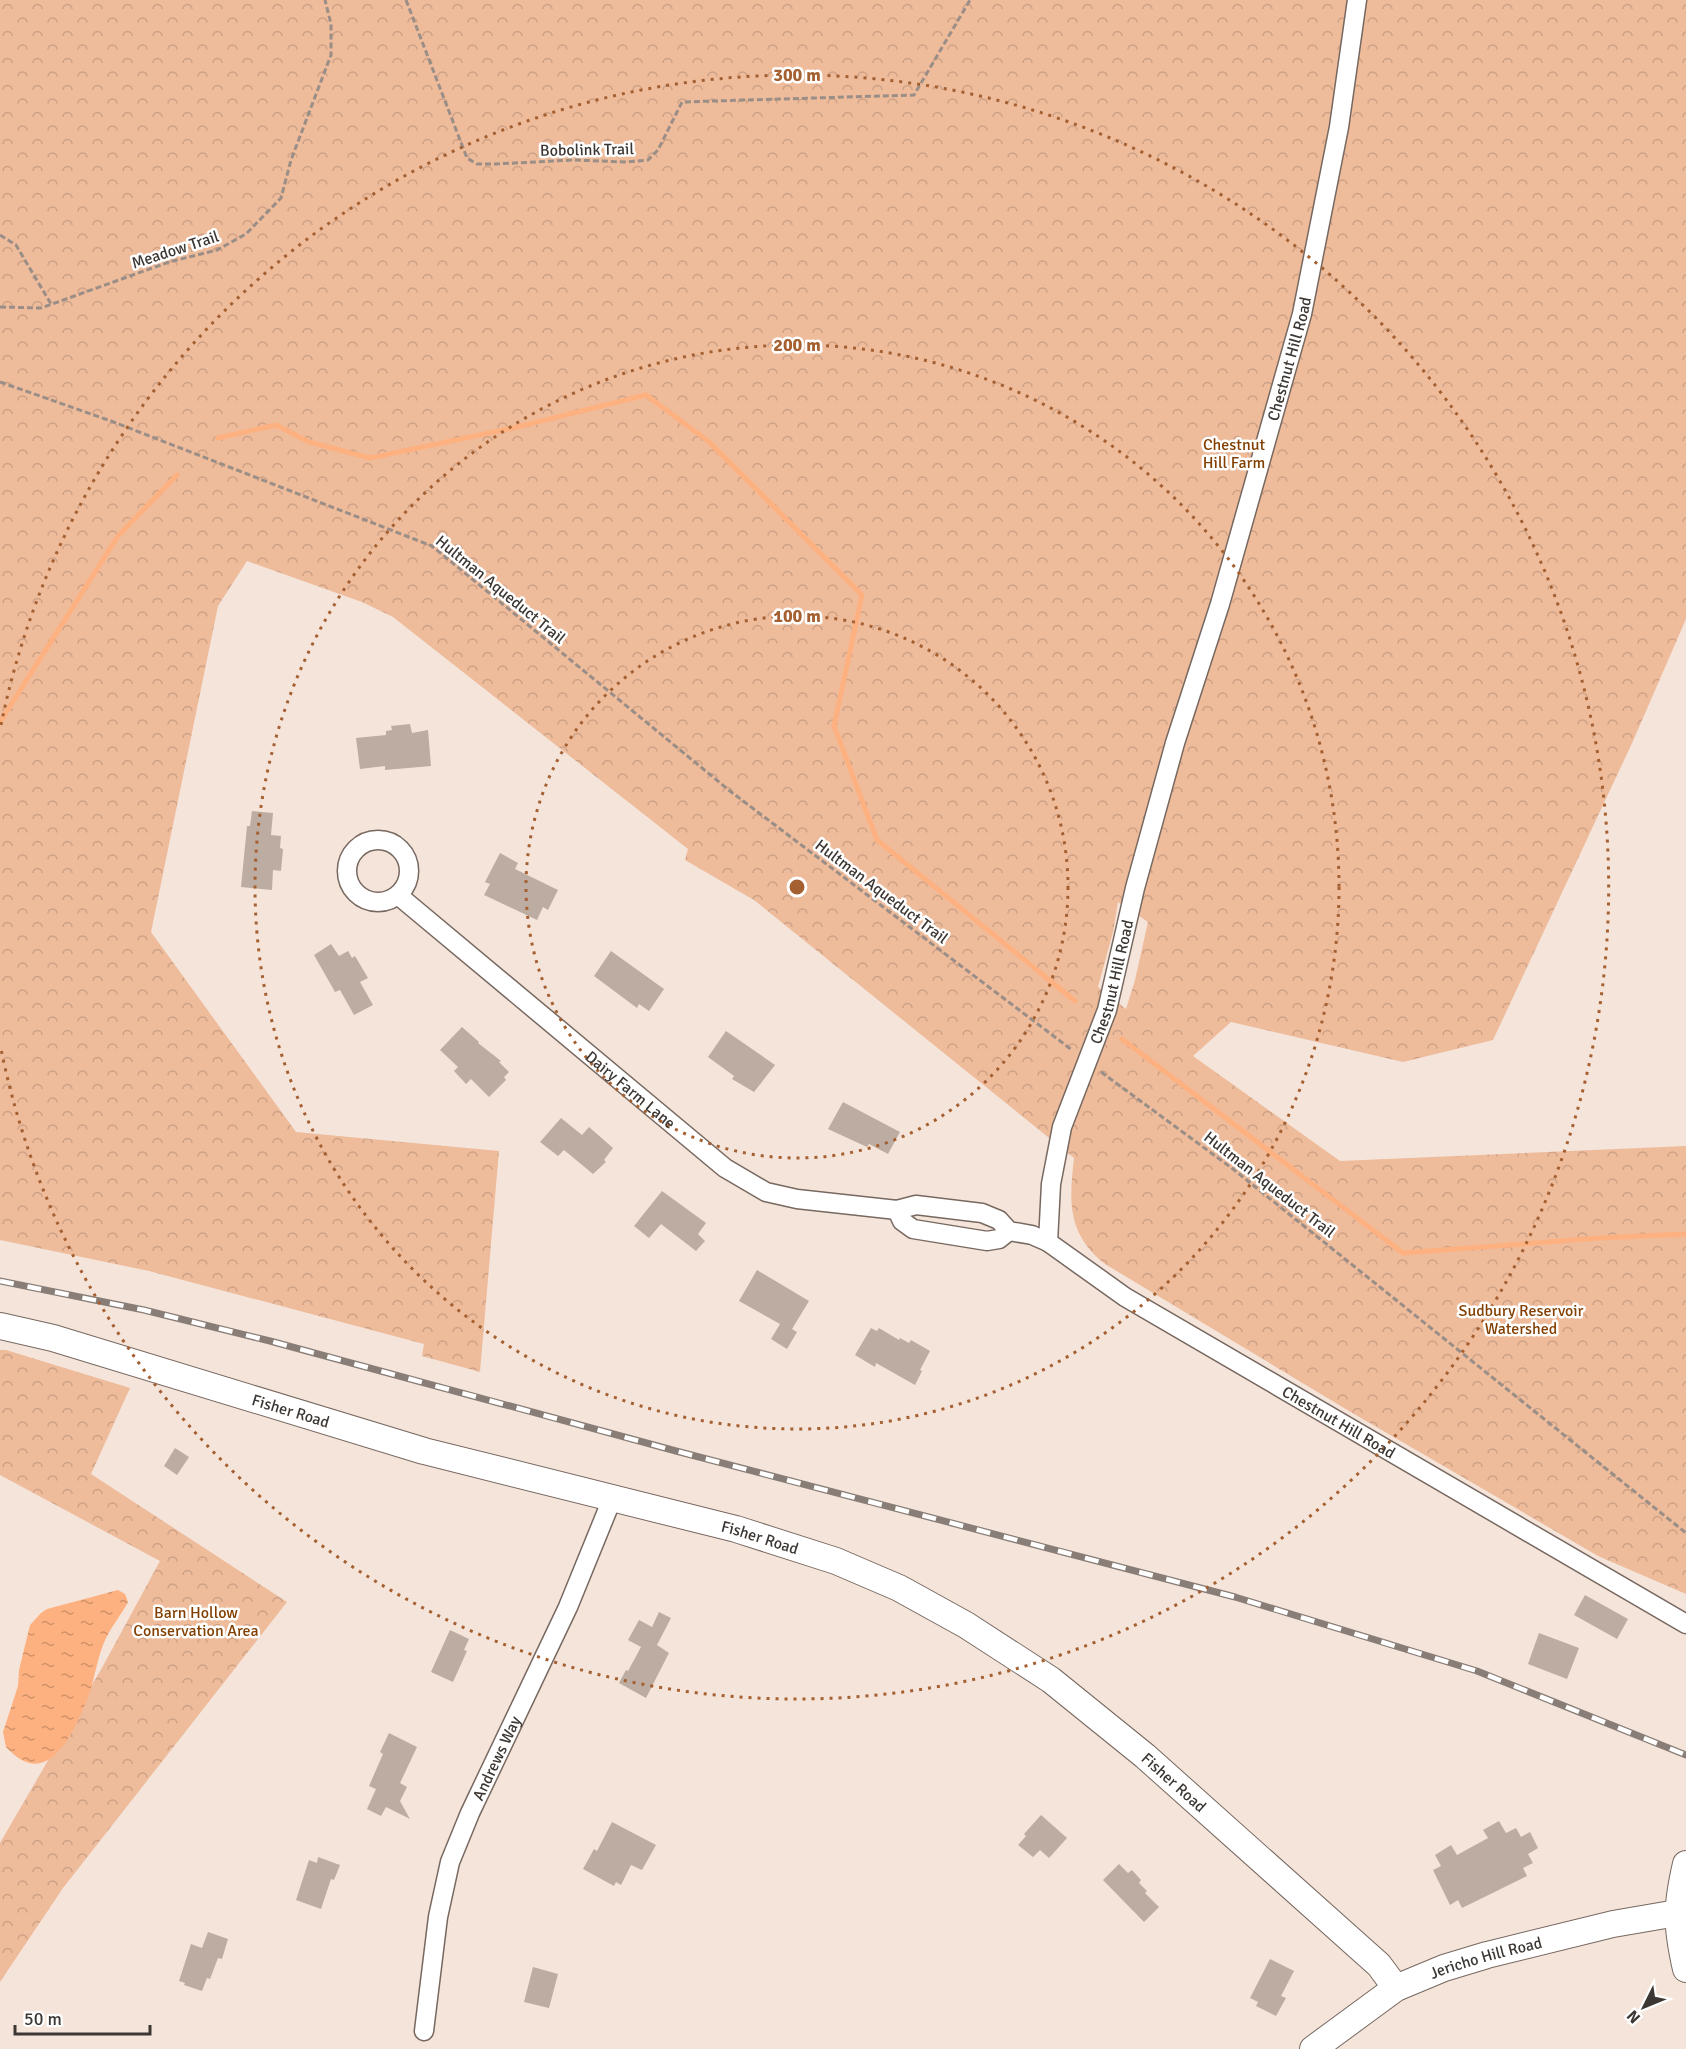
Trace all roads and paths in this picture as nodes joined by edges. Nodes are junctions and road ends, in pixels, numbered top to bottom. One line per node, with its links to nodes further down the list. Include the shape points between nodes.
1 (325, 0): 6 (path, Meadow Trail, via 331,24 331,55 294,151 281,198 266,216 246,234 217,250 169,262)
2 (406, 0): 3 (path, Bobolink Trail, via 467,158 477,164 495,164 648,160 658,150 682,102 914,95)
3 (970, 0)
4 (1357, 0): 10 (street, Chestnut Hill Road, via 1340,127 1302,314 1220,604 1172,754 1107,1010)
5 (0, 235): 6 (path, via 16,245)
6 (51, 304): 7 (path, Meadow Trail, via 41,308)
7 (0, 307)
8 (0, 382): 10 (path, Hultman Aqueduct Trail, via 432,546 730,791)
9 (399, 896): 11 (street, Dairy Farm Lane, via 725,1168 766,1192 786,1197)
10 (1087, 1061): 13 (street, Chestnut Hill Road, via 1062,1127 1051,1184); 16 (path, Hultman Aqueduct Trail, via 1233,1169)
11 (897, 1210): 12 (street, Dairy Farm Lane, via 916,1205 982,1214 999,1220); 12 (street, via 902,1221 913,1229 987,1241 999,1239)
12 (1009, 1231): 13 (street, Dairy Farm Lane)
13 (1048, 1242): 17 (street, Chestnut Hill Road, via 1125,1297)
14 (0, 1326): 15 (street, Fisher Road, via 64,1341 413,1448)
15 (612, 1499): 21 (street, Fisher Road, via 736,1529 836,1561 899,1588 966,1625 1051,1680 1124,1738 1379,1965); 22 (street, Andrews Way, via 568,1607 453,1854 438,1917)
16 (1686, 1533)
17 (1686, 1624)
18 (1686, 1864): 19 (street)
19 (1677, 1913): 20 (street); 21 (street, Jericho Hill Road, via 1613,1924 1487,1955)
20 (1686, 1969)
21 (1396, 1988): 23 (street, Jericho Hill Road)
22 (424, 2031)
23 (1313, 2049)

